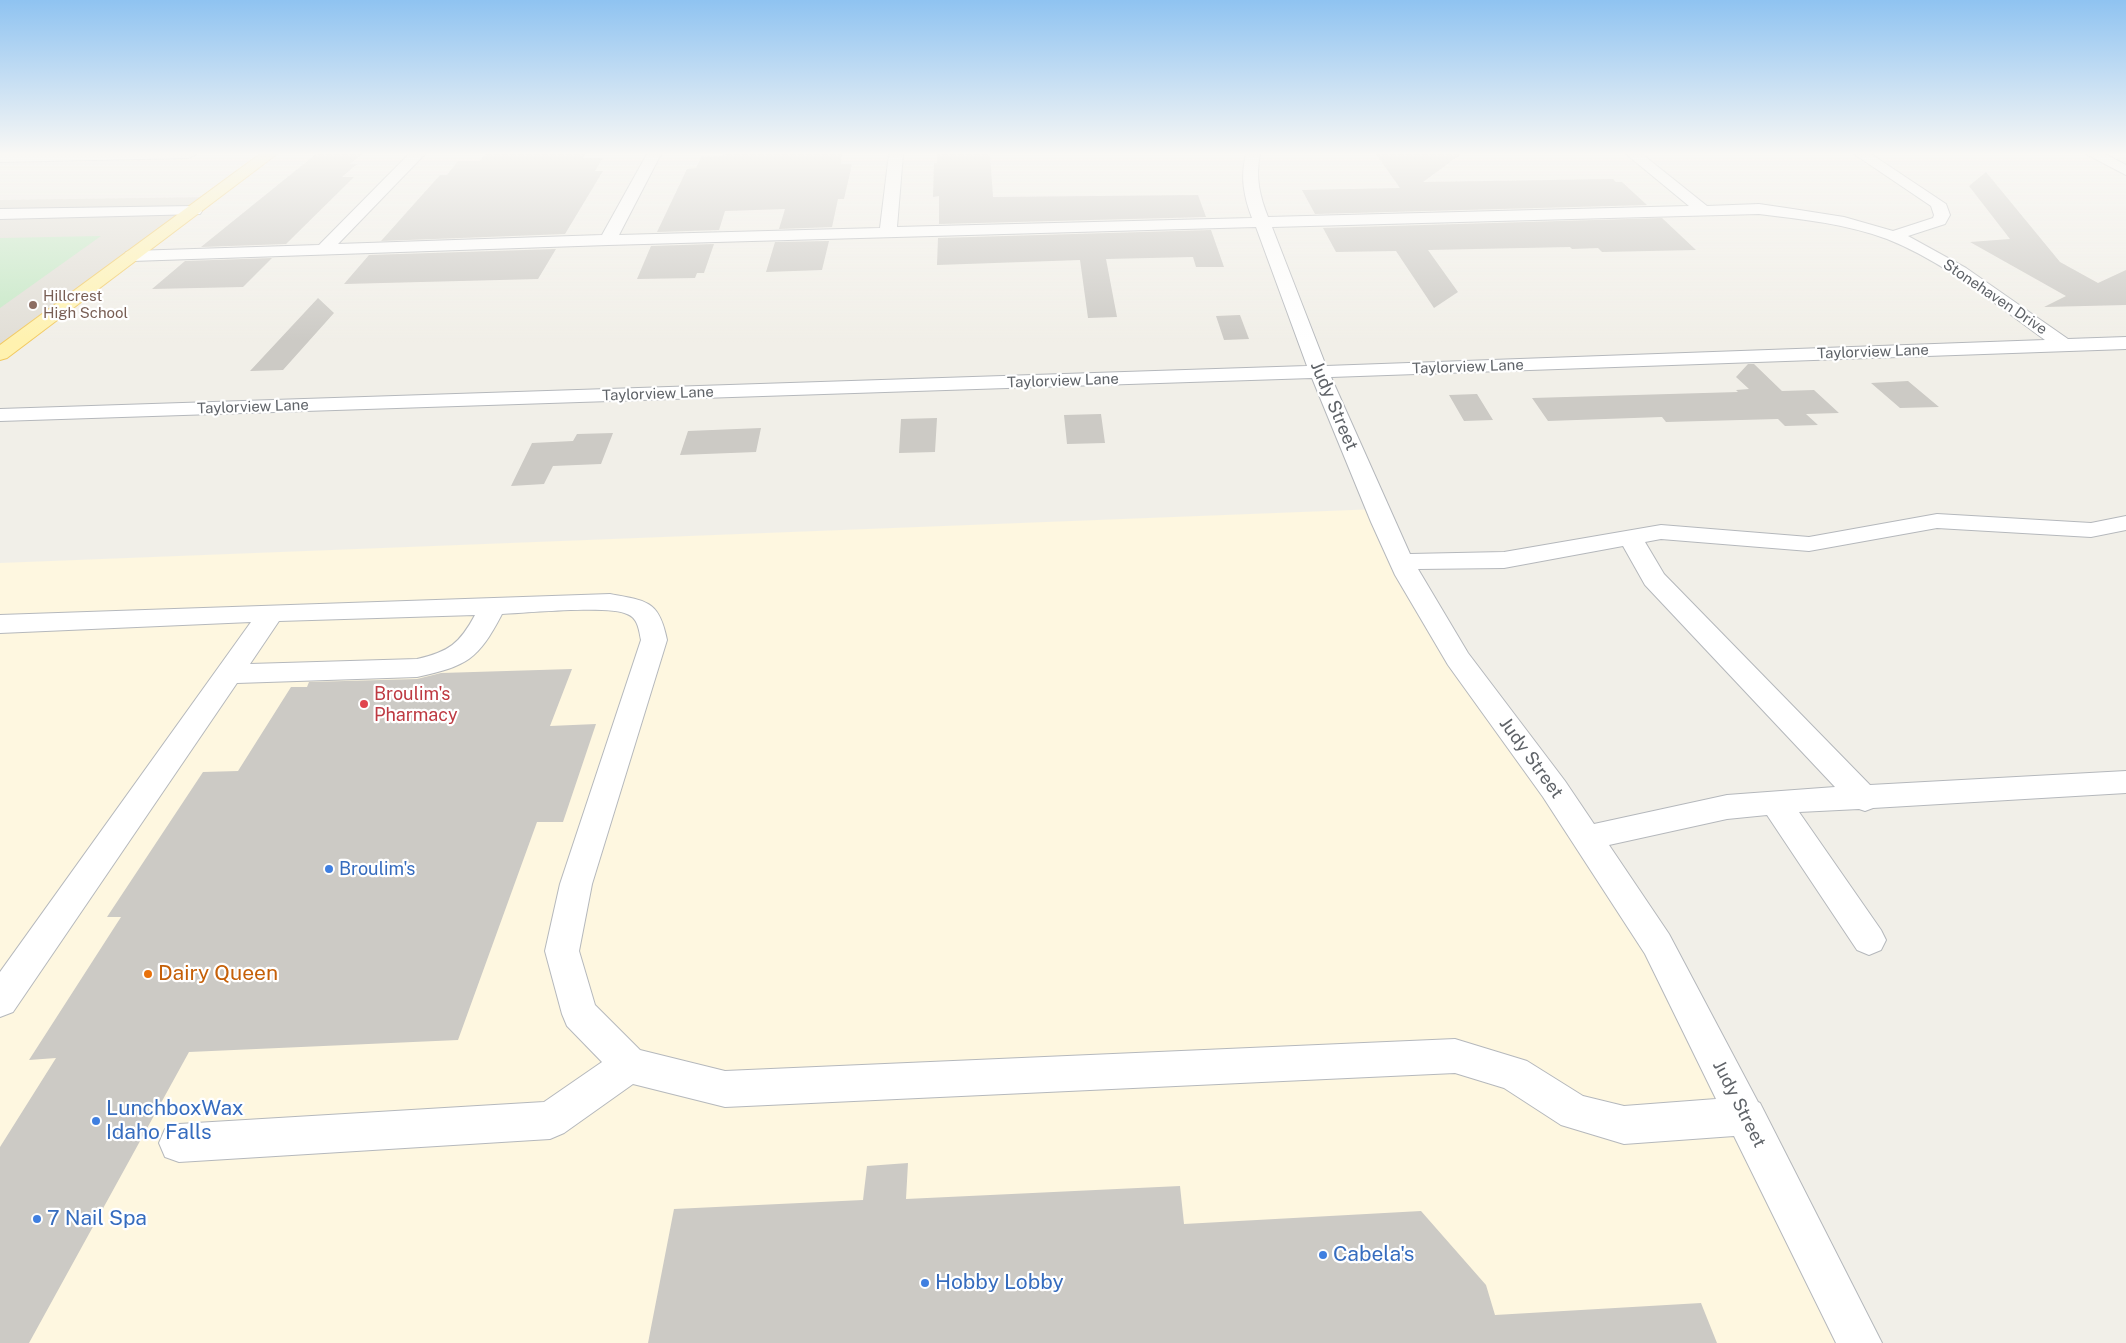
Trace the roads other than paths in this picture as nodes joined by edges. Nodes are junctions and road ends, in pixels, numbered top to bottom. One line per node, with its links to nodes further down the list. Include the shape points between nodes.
1 (186, 217): 14 (main road)
2 (356, 217): 13 (street)
3 (620, 217): 12 (street)
4 (890, 217): 10 (street)
5 (1260, 217): 9 (street, Judy Street)
6 (1477, 217): 9 (street, Stonehaven Drive)
7 (1816, 217): 11 (street, Stonehaven Drive)
8 (1941, 217): 11 (street, via 1939,221)
9 (1262, 223): 10 (street, Stonehaven Drive); 18 (street, Judy Street)
10 (888, 233): 12 (street, Stonehaven Drive)
11 (1893, 236): 16 (street, Stonehaven Drive, via 1930,253)
12 (608, 240): 13 (street, Stonehaven Drive)
13 (324, 249): 14 (street, Stonehaven Drive)
14 (132, 256): 17 (main road)
15 (2126, 343): 16 (street, Taylorview Lane)
16 (2064, 345): 18 (street, Taylorview Lane)
17 (0, 354)
18 (1319, 372): 19 (street, Taylorview Lane); 22 (street, Judy Street)
19 (0, 415)
20 (2126, 523): 21 (street, via 2091,530 1937,522 1810,544 1661,532)
21 (1630, 538): 22 (street, via 1504,560); 28 (street, via 1654,580)
22 (1402, 562): 30 (street, Judy Street, via 1458,659)
23 (493, 606): 24 (street); 26 (street, via 470,647 440,664 417,668); 33 (street, via 610,602 636,607 650,620 654,640 576,884 562,951 580,1014)
24 (271, 613): 25 (street); 26 (street)
25 (0, 624)
26 (229, 674): 32 (street)
27 (2126, 782): 28 (street)
28 (1865, 799): 29 (street)
29 (1775, 802): 30 (street, via 1727,807); 31 (street)
30 (1586, 838): 34 (street, Judy Street, via 1657,944)
31 (1869, 940)
32 (6, 984)
33 (629, 1065): 34 (street, via 724,1090 1454,1056 1514,1073 1575,1112 1624,1125); 35 (street, via 550,1120)
34 (1746, 1116): 36 (street, Judy Street)
35 (179, 1142)
36 (1860, 1343)

